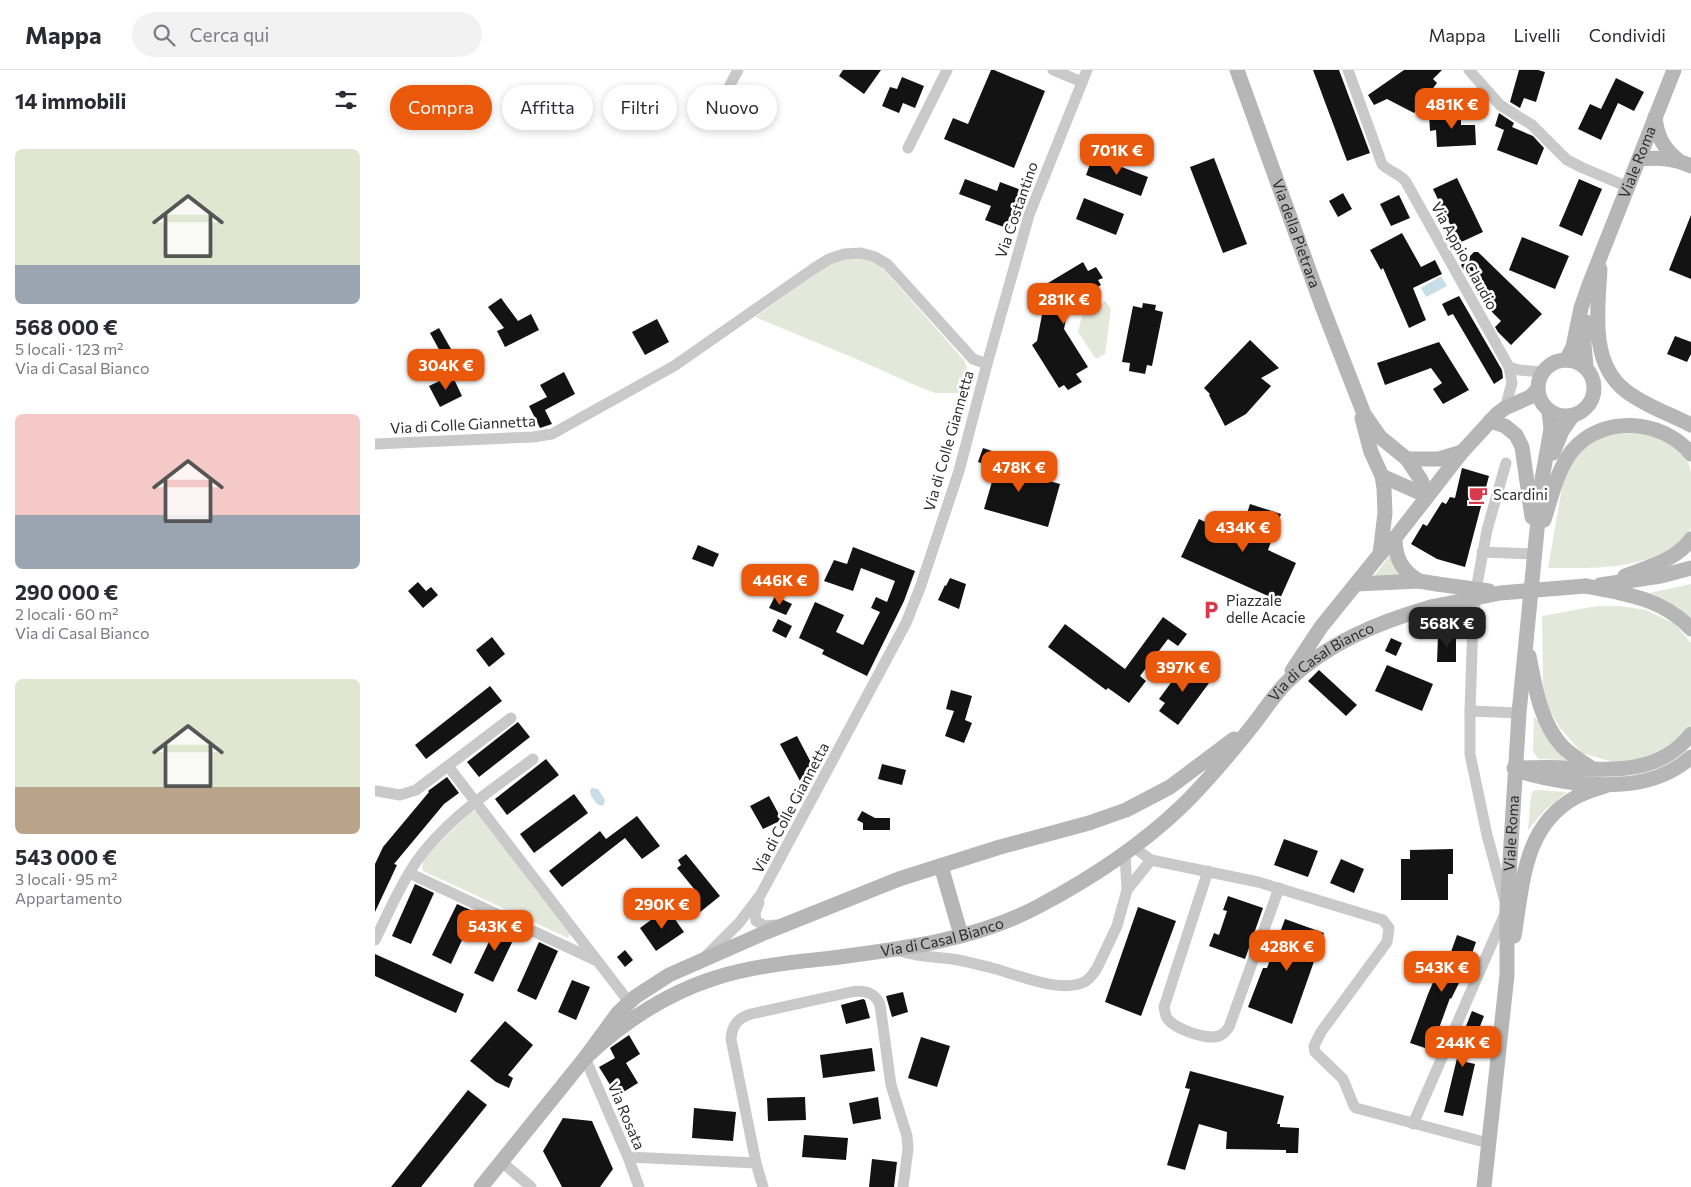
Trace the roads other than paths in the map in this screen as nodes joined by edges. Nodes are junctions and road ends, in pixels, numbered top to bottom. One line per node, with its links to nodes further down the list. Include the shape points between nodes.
1 (738, 70): 10 (street)
2 (947, 70): 12 (street)
3 (1053, 70): 9 (street)
4 (1087, 70): 9 (street, Via Costantino)
5 (1237, 70): 23 (main road, Via della Pietrara)
6 (1348, 70): 19 (street, Via Appio Claudio, via 1385,168 1406,182)
7 (1469, 70): 15 (street, via 1500,105 1532,125 1567,160)
8 (1674, 70): 11 (main road, Viale Roma)
9 (1082, 82): 18 (street, Via Costantino, via 1029,215)
10 (730, 85)
11 (1655, 117): 13 (main road, Viale Roma); 14 (main road, via 1657,134 1665,149)
12 (909, 148)
13 (1639, 159): 14 (main road, via 1659,158); 15 (main road, Viale Roma)
14 (1684, 163)
15 (1628, 187): 16 (main road, Viale Roma)
16 (1601, 254): 17 (main road, Viale Roma); 20 (main road, Viale Roma, via 1586,324); 28 (main road, via 1597,326 1601,351 1609,370 1631,394)
17 (1566, 360): 20 (main road); 21 (main road, via 1549,365)
18 (987, 364): 29 (street, Via di Colle Giannetta, via 973,359 887,264 868,255 850,253 813,269 688,357 552,434 533,438); 71 (street, Via di Colle Giannetta, via 959,471 910,615)
19 (1509, 367): 21 (street); 24 (street, Via Appio Claudio, via 1512,383)
20 (1585, 367): 26 (main road, via 1593,380 1593,395 1586,408)
21 (1543, 372): 22 (main road)
22 (1538, 388): 24 (main road, via 1530,398); 25 (main road)
23 (1357, 398): 32 (main road, via 1373,429); 34 (main road, via 1369,447)
24 (1505, 408): 27 (main road)
25 (1548, 410): 26 (main road, via 1561,416); 27 (main road, via 1515,412); 35 (main road, Viale Roma, via 1551,429)
26 (1573, 415): 35 (main road, Viale Roma, via 1562,431)
27 (1490, 421): 30 (main road); 39 (main road, via 1505,426 1522,447)
28 (1691, 425)
29 (375, 444)
30 (1462, 452): 32 (main road, via 1439,459); 36 (main road)
31 (1691, 454): 39 (main road, via 1672,437 1642,426 1621,425 1589,436 1567,458)
32 (1407, 459): 36 (main road)
33 (1506, 463): 40 (street)
34 (1382, 476): 36 (main road); 41 (main road, via 1385,513)
35 (1542, 480): 39 (main road, Viale Roma)
36 (1427, 496): 37 (main road)
37 (1395, 538): 41 (main road); 43 (main road, via 1398,560 1405,571)
38 (1691, 539): 45 (main road, via 1670,557)
39 (1536, 550): 40 (street); 49 (main road, Viale Roma)
40 (1482, 552): 51 (street, via 1473,621)
41 (1380, 554): 44 (main road)
42 (1691, 568): 45 (main road)
43 (1419, 581): 44 (main road); 47 (main road, bridge)
44 (1356, 584): 50 (main road, via 1321,627)
45 (1603, 585): 46 (main road)
46 (1586, 586): 47 (main road, bridge); 48 (main road, via 1655,603 1675,614)
47 (1500, 593): 50 (main road, Via di Casal Bianco, bridge, via 1431,607 1384,622 1349,638 1312,661)
48 (1691, 629)
49 (1526, 640): 52 (main road, Viale Roma); 60 (main road, via 1536,689 1549,727 1563,747)
50 (1281, 689): 54 (main road, Via di Casal Bianco)
51 (1470, 711): 52 (street); 72 (street, via 1470,754)
52 (1519, 713): 59 (main road, Viale Roma)
53 (511, 718): 58 (street)
54 (1253, 724): 64 (main road, Via di Casal Bianco, via 1182,806); 66 (main road, Via di Casal Bianco, via 1170,787 1126,810)
55 (1691, 734): 60 (main road, via 1673,751 1644,765 1618,770)
56 (1691, 757): 61 (main road, via 1657,777)
57 (533, 759): 63 (street)
58 (448, 766): 62 (street, via 411,793 400,795); 63 (street)
59 (1514, 768): 60 (main road); 61 (main road, via 1542,778); 72 (main road, Viale Roma)
60 (1593, 769)
61 (1605, 786): 79 (main road, via 1581,794 1564,805 1549,818 1535,838 1525,870)
62 (377, 791)
63 (475, 802): 68 (street, via 439,835); 78 (street)
64 (1130, 851): 65 (street); 70 (street); 74 (main road, Via di Casal Bianco, via 1090,878 1026,913)
65 (1151, 860): 67 (street); 70 (street)
66 (941, 866): 73 (main road, Via di Casal Bianco); 74 (main road)
67 (1208, 871): 69 (street); 69 (street, via 1164,1007 1173,1024 1204,1037 1220,1036 1229,1027)
68 (409, 873): 75 (street); 78 (street)
69 (1279, 888): 82 (street, via 1378,918 1389,926 1387,942 1321,1032 1314,1049 1317,1056 1343,1079 1356,1108)
70 (1127, 890): 76 (street, via 1109,946 1095,973 1080,983 1057,985 1037,982 973,963 912,956)
71 (761, 894): 73 (street, Via di Colle Giannetta, via 755,913 757,921 765,926); 77 (street, Via di Colle Giannetta, via 739,923)
72 (1507, 909): 79 (main road, Viale Roma); 82 (street)
73 (788, 923): 77 (main road, Via di Casal Bianco)
74 (961, 935): 76 (main road, Via di Casal Bianco)
75 (375, 940)
76 (895, 949): 81 (main road, Via di Casal Bianco, via 776,965 729,974 699,984 632,1018)
77 (702, 960): 80 (main road, Via di Casal Bianco, via 669,975)
78 (598, 961): 80 (street)
79 (1507, 975): 83 (main road, Viale Roma)
80 (629, 1002): 81 (main road, Via di Casal Bianco)
81 (585, 1058): 84 (street, Via Rosata); 85 (main road, Via di Casal Bianco)
82 (1413, 1124): 83 (street)
83 (1488, 1144): 92 (main road, Viale Roma)
84 (628, 1157): 86 (street); 89 (street, Via Rosata)
85 (501, 1162): 87 (main road, Via di Casal Bianco); 88 (street)
86 (756, 1163): 90 (street); 91 (street, via 731,1039 735,1024 751,1014 861,991 873,995 880,1006 891,1085 907,1136)
87 (481, 1187)
88 (531, 1187)
89 (639, 1187)
90 (763, 1187)
91 (903, 1187)
92 (1484, 1187)

